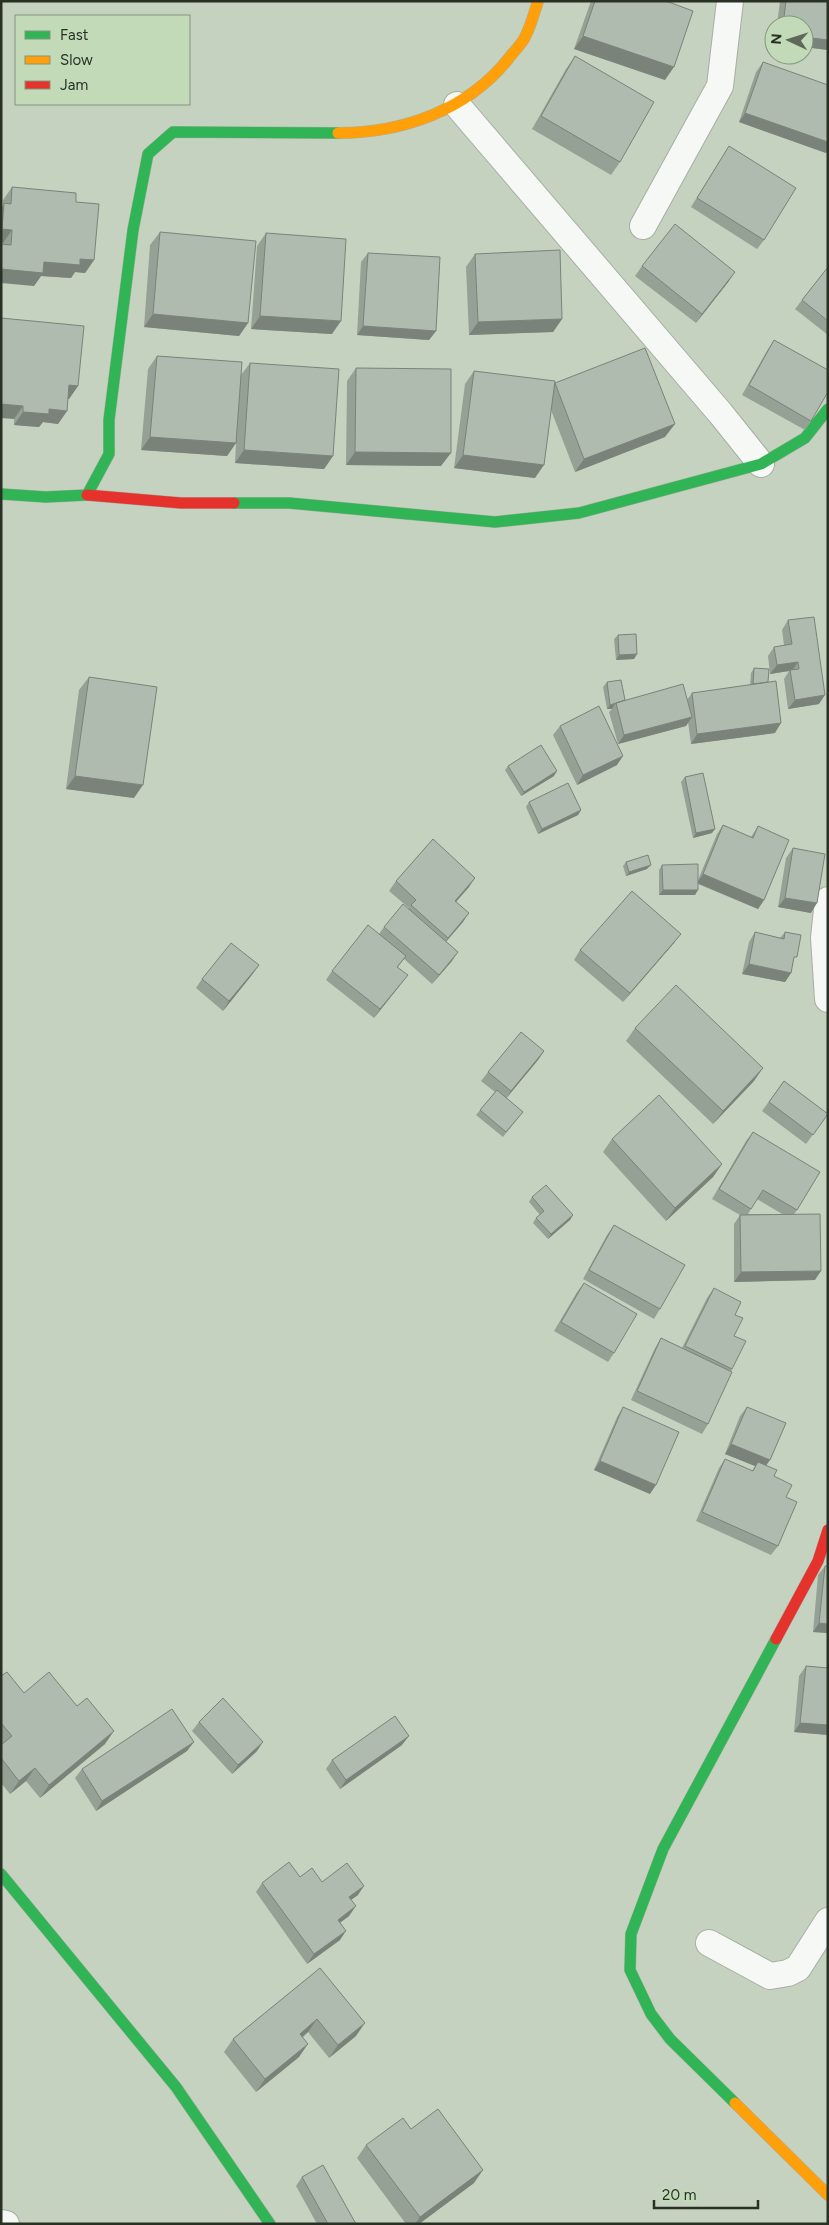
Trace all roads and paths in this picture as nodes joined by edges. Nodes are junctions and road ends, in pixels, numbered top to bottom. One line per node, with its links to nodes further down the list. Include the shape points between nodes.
1 (538, 1): 3 (street, via 525,38 498,72)
2 (730, 1): 4 (street, via 720,86)
3 (458, 105): 7 (street); 9 (street, via 407,125 354,134 173,132 148,154 133,230 109,420 109,454)
4 (643, 226)
5 (828, 409): 6 (street)
6 (816, 435): 7 (street)
7 (761, 464): 9 (street, via 579,513 495,522 289,503 181,503)
8 (1, 494): 9 (street)
9 (87, 495)
10 (828, 900): 11 (street, via 824,938)
11 (828, 999)
12 (828, 1530): 16 (street, via 818,1561 663,1848 631,1934 630,1970 651,2014 670,2038)
13 (1, 1874): 19 (street, via 176,2087)
14 (828, 1921): 15 (street, via 798,1968 788,1974 770,1976)
15 (709, 1943)
16 (828, 2195)
17 (1, 2223): 18 (street)
18 (6, 2224)
19 (270, 2224)

